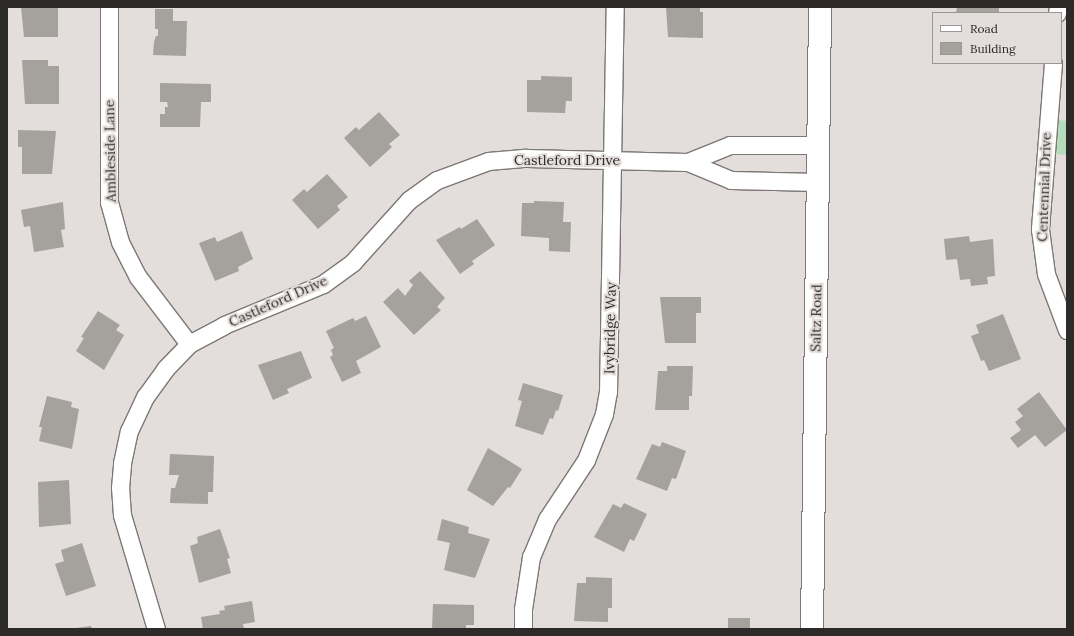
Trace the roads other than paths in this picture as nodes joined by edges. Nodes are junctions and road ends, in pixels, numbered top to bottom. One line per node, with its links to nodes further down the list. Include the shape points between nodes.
1 (109, 7): 10 (street, Ambleside Lane, via 109,202 120,242 138,277)
2 (615, 7): 6 (street, Ivybridge Way)
3 (820, 7): 5 (street, Saltz Road)
4 (1053, 64): 9 (street, Centennial Drive, via 1040,229 1046,274)
5 (818, 145): 7 (street, Castleford Drive, via 730,145); 8 (street, Saltz Road)
6 (612, 159): 7 (street, Castleford Drive); 10 (street, Castleford Drive, via 526,158 488,161 437,180 409,200 353,262 323,284 224,325); 12 (street, Ivybridge Way, via 610,370 604,414 586,460 547,519 531,557 523,609)
7 (688, 162): 8 (street, Castleford Drive, via 731,180)
8 (818, 182): 13 (street, Saltz Road)
9 (1067, 330)
10 (189, 344): 11 (street, Castleford Drive, via 165,369 145,396 129,431 122,463 122,515)
11 (156, 629)
12 (523, 629)
13 (812, 629)

